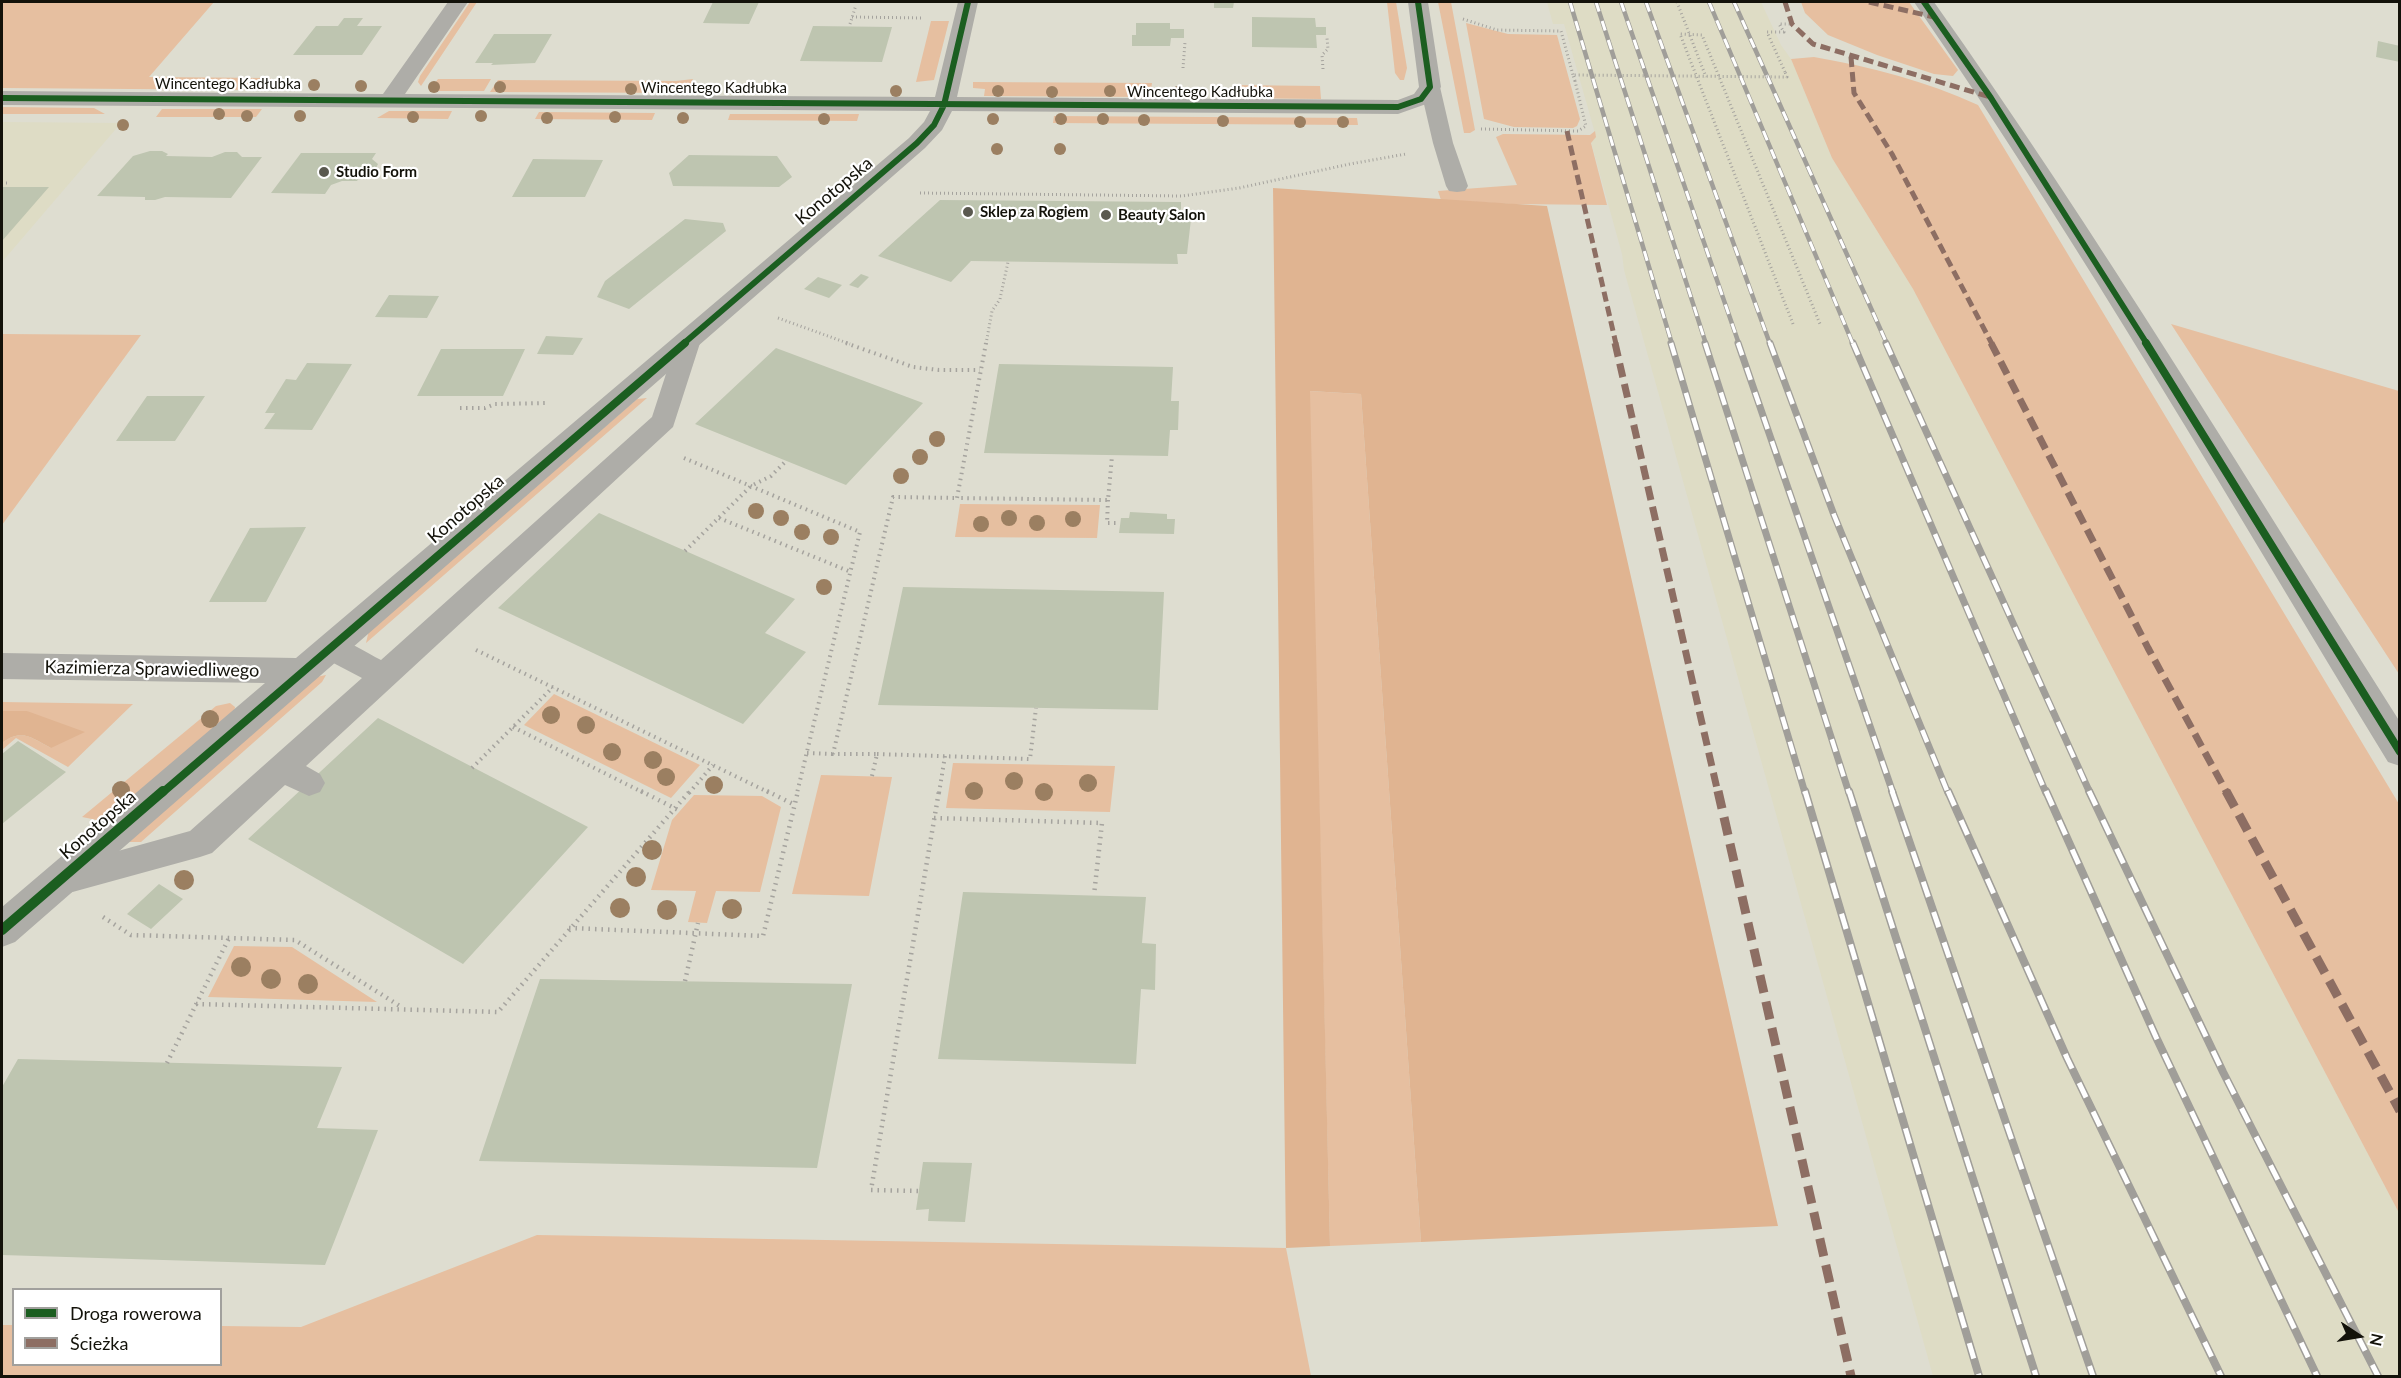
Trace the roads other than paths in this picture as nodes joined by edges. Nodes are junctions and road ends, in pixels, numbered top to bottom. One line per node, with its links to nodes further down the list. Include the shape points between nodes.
1 (458, 2): 7 (street)
2 (968, 2): 8 (street, Konotopska)
3 (1418, 2): 5 (street)
4 (1924, 2): 15 (street, via 1992,98 2070,220)
5 (1427, 92): 8 (street, Wincentego Kadłubka, via 1412,104 1370,109); 9 (lane)
6 (2, 98): 7 (street, Wincentego Kadłubka)
7 (390, 100): 8 (street, Wincentego Kadłubka)
8 (944, 105): 10 (street, Konotopska, via 934,125 917,143)
9 (1457, 186)
10 (689, 340): 11 (street, Konotopska); 14 (lane, via 664,421 531,559)
11 (330, 648): 13 (street, Konotopska); 14 (lane)
12 (2, 666): 13 (street, Kazimierza Sprawiedliwego)
13 (303, 671): 16 (street, Konotopska)
14 (384, 675): 16 (lane, via 296,776 200,843)
15 (2400, 752)
16 (58, 881): 17 (street, Konotopska)
17 (2, 930)

